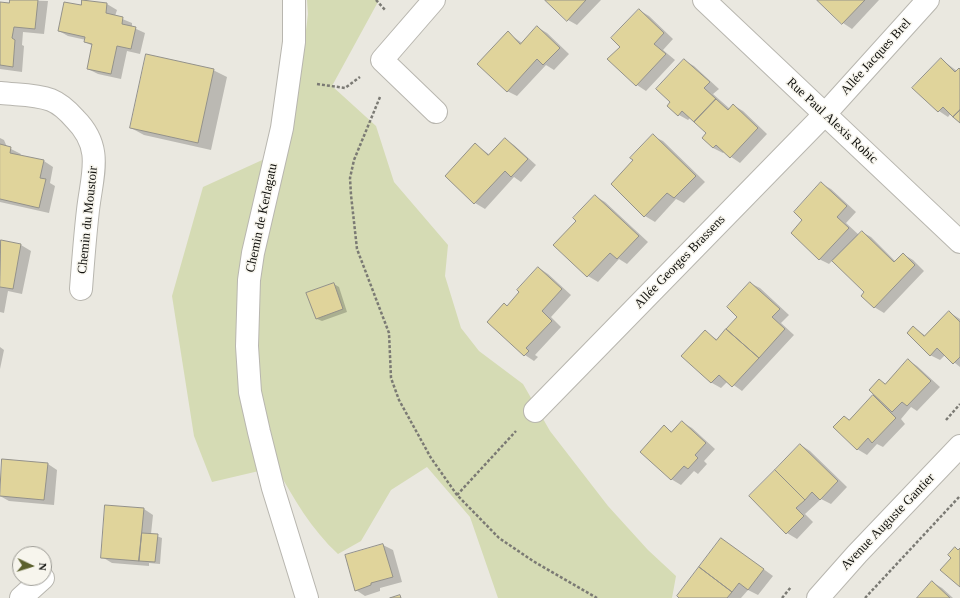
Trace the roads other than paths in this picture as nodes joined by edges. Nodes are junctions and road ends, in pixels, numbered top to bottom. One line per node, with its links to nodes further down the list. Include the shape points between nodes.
1 (294, 0): 14 (street, Chemin de Kerlagatu, via 294,42 282,128 249,280 247,346 250,392 259,432 273,488)
2 (434, 0): 6 (street, via 387,64)
3 (704, 0): 7 (street, Rue Paul Alexis Robic)
4 (928, 0): 7 (street, Allée Jacques Brel)
5 (0, 93): 9 (street, Chemin du Moustoir, via 51,100 62,106 89,137 95,169 88,208)
6 (436, 112)
7 (825, 114): 8 (street, Rue Paul Alexis Robic); 10 (street, Allée Georges Brassens)
8 (960, 242)
9 (81, 288)
10 (535, 411)
11 (960, 446): 15 (street, Avenue Auguste Gantier)
12 (34, 586): 13 (street)
13 (21, 598)
14 (307, 598)
15 (818, 598)

